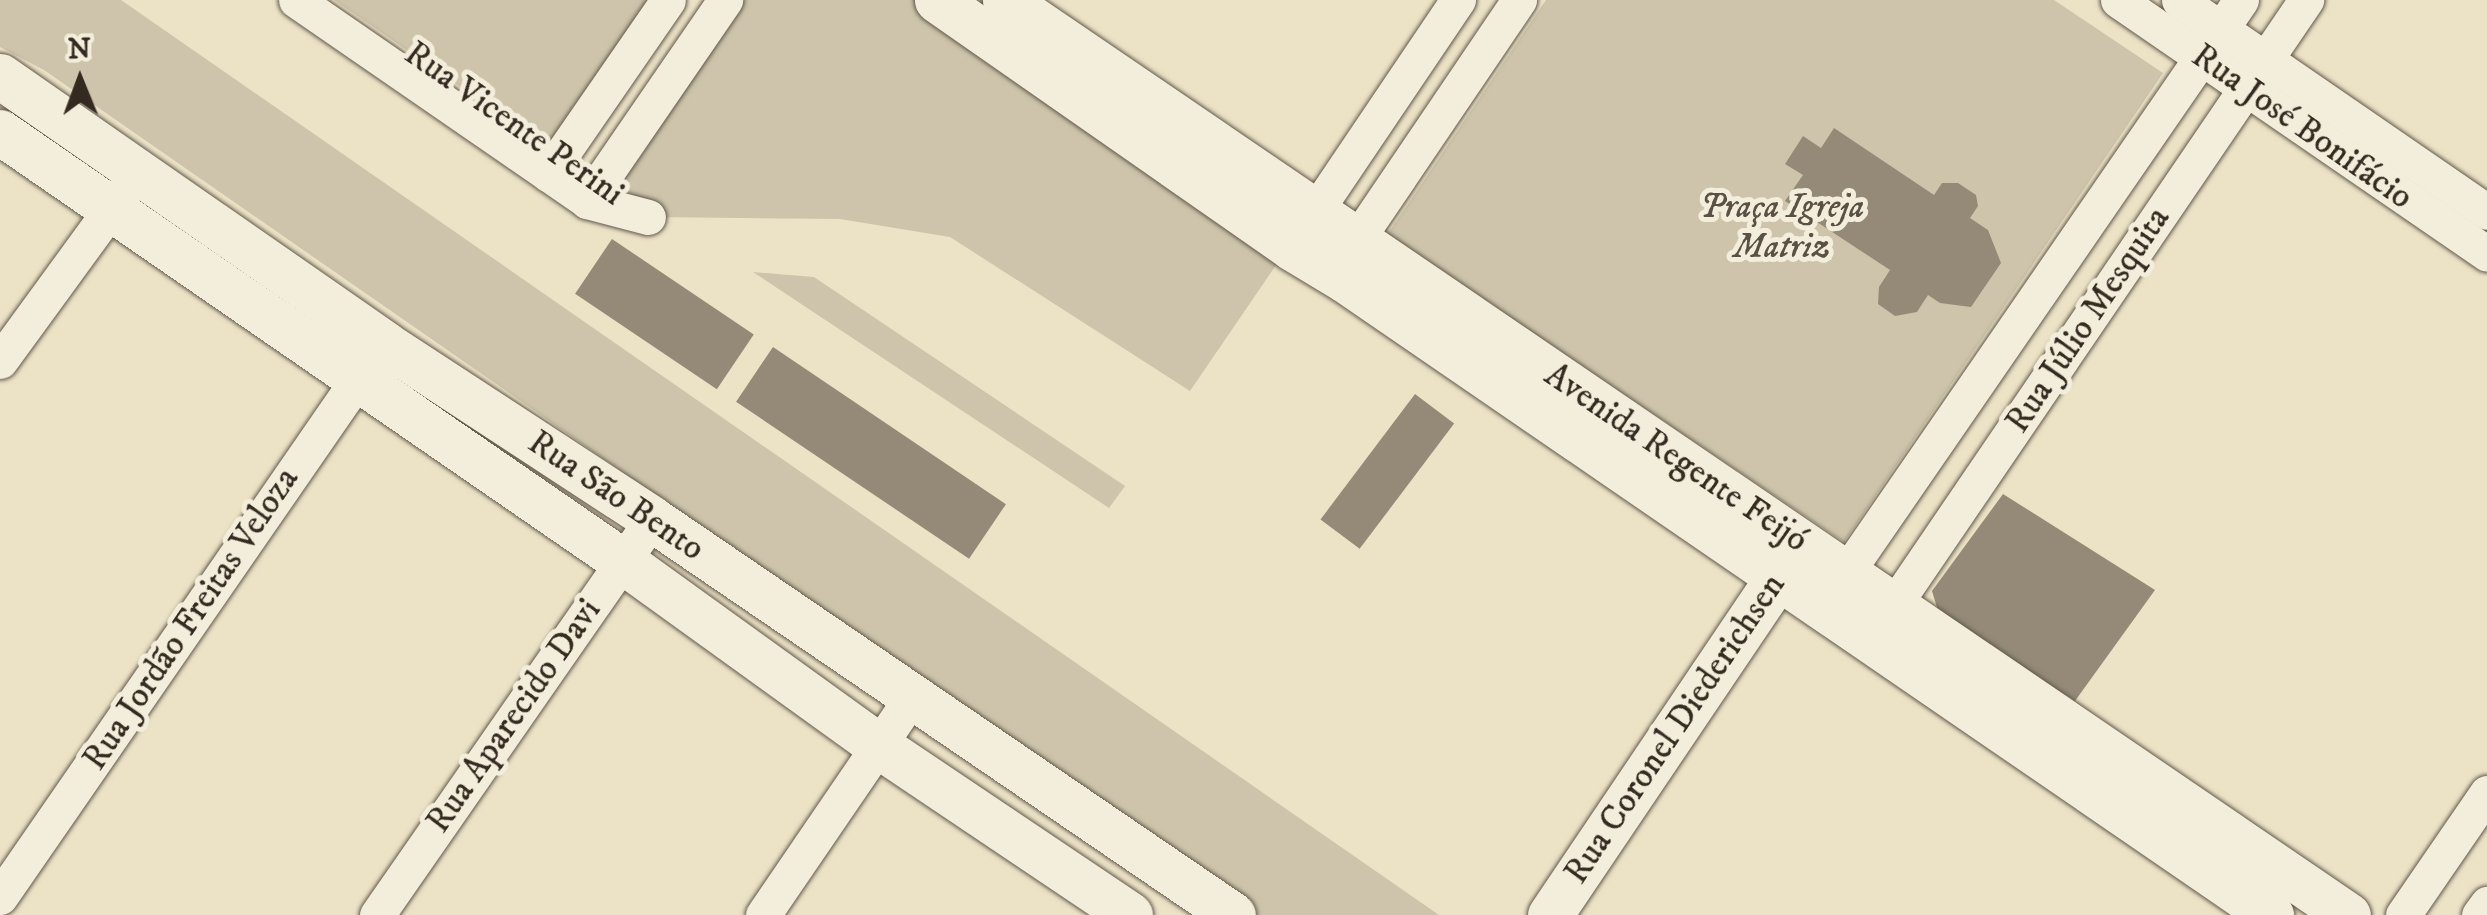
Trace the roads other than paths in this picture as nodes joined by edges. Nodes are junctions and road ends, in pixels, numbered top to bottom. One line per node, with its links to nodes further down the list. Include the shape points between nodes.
1 (296, 0): 18 (street, Rua Vicente Perini)
2 (334, 0): 18 (street, Rua Vicente Perini)
3 (668, 0): 18 (street)
4 (725, 0): 18 (street, Rua Vicente Perini, via 593,192)
5 (938, 0): 16 (street, Avenida Regente Feijó)
6 (1005, 0): 16 (street, Avenida Regente Feijó)
7 (1458, 0): 22 (street)
8 (1519, 0): 24 (street)
9 (2118, 0): 13 (street, Rua José Bonifácio)
10 (2178, 0): 13 (street, Rua José Bonifácio)
11 (2241, 0): 13 (street, Rua Júlio Mesquita)
12 (2306, 0): 14 (street, Rua Júlio Mesquita)
13 (2210, 43): 14 (street, Rua José Bonifácio); 25 (street, Rua Júlio Mesquita)
14 (2255, 74): 21 (street, Rua José Bonifácio); 23 (street, Rua José Bonifácio); 27 (street, Rua Júlio Mesquita)
15 (0, 76): 19 (street, Rua São Bento)
16 (1129, 108): 22 (street, Avenida Regente Feijó)
17 (0, 132): 20 (street, Rua São Bento)
18 (554, 165)
19 (138, 172): 20 (street); 26 (street, Rua São Bento)
20 (111, 209): 28 (street); 29 (street, Rua São Bento)
21 (2487, 212)
22 (1303, 229): 24 (street, Avenida Regente Feijó)
23 (2487, 254)
24 (1346, 256): 32 (street, Avenida Regente Feijó)
25 (2019, 322): 27 (street); 33 (street, Rua Júlio Mesquita)
26 (385, 344): 29 (street, Rua Jordão Freitas Veloza); 30 (street, Rua São Bento)
27 (2067, 351): 34 (street, Rua Júlio Mesquita)
28 (0, 362)
29 (356, 379): 31 (street, Rua São Bento); 41 (street, Rua Jordão Freitas Veloza)
30 (652, 519): 31 (street, Rua Aparecido Davi); 35 (street, Rua São Bento)
31 (621, 560): 36 (street, Rua São Bento); 43 (street, Rua Aparecido Davi)
32 (1789, 560): 33 (street, Avenida Regente Feijó); 47 (street, Rua Coronel Diederichsen)
33 (1834, 590): 34 (street, Avenida Regente Feijó)
34 (1882, 623): 39 (street, Avenida Regente Feijó)
35 (911, 698): 36 (street); 38 (street, Rua São Bento)
36 (876, 744): 40 (street, Rua São Bento); 44 (street)
37 (2487, 793): 50 (street)
38 (1080, 812): 40 (street); 46 (street, Rua São Bento)
39 (2208, 846): 48 (street, Avenida Regente Feijó); 49 (street, Avenida Regente Feijó)
40 (1047, 859): 45 (street, Rua São Bento)
41 (0, 897)
42 (2487, 904): 51 (street)
43 (377, 915)
44 (763, 915)
45 (1130, 915)
46 (1233, 915)
47 (1550, 915)
48 (2271, 915)
49 (2348, 915)
50 (2402, 915)
51 (2480, 915)

